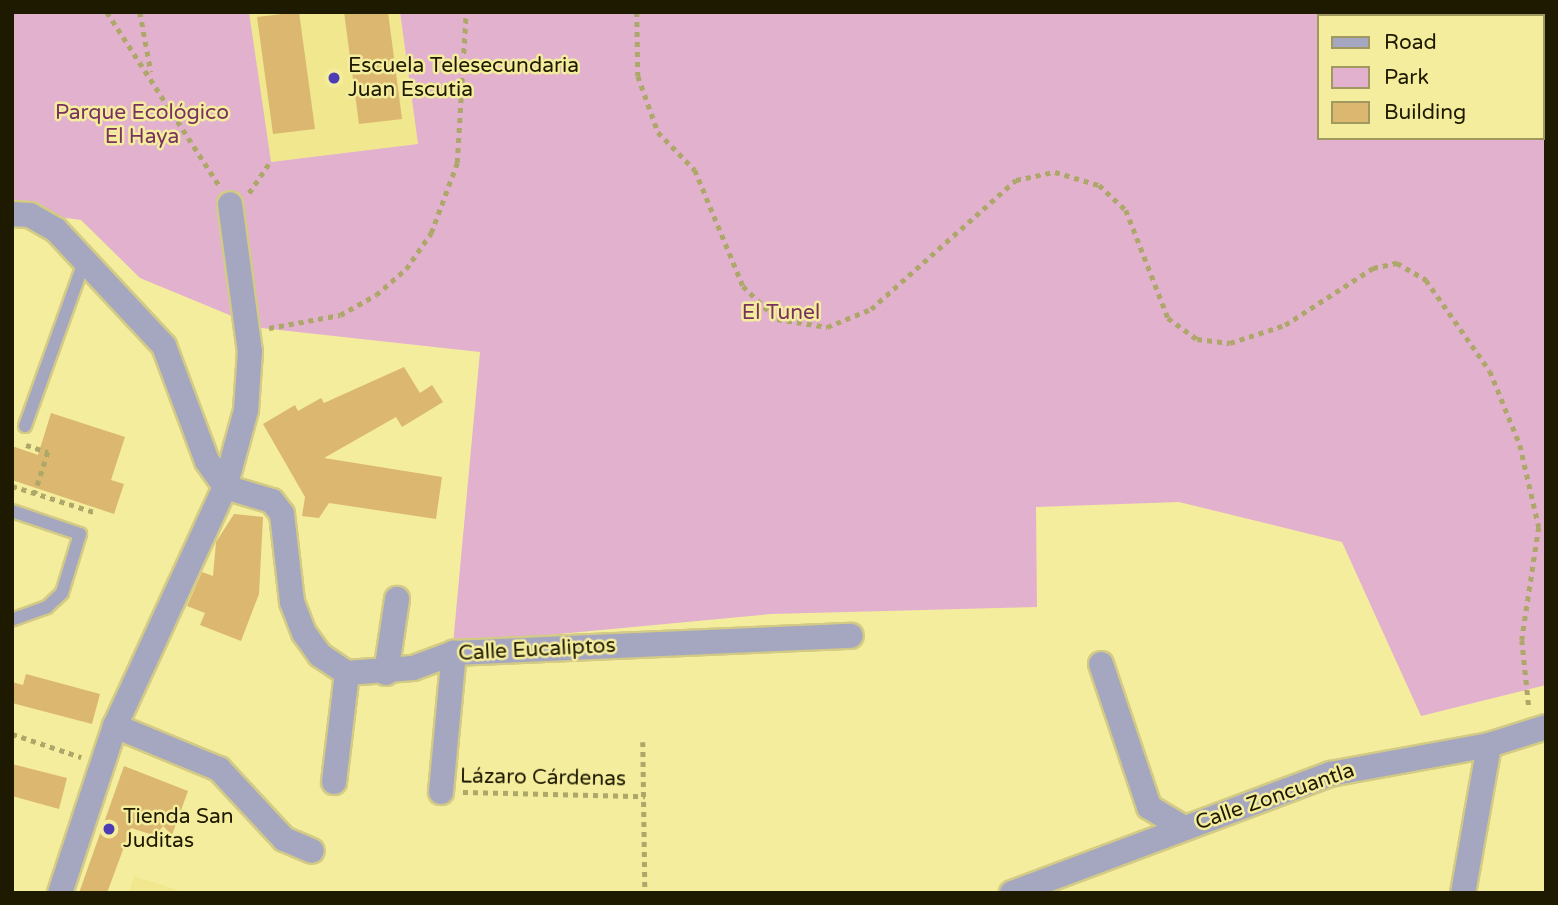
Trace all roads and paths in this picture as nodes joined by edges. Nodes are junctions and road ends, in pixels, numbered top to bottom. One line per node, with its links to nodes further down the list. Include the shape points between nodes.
1 (107, 12): 5 (path)
2 (140, 12): 5 (path)
3 (466, 12): 10 (path, via 457,163 431,233 407,269 340,315)
4 (637, 12): 25 (path, via 638,76 658,132 695,170 743,286 777,319 827,327 871,309 1016,180 1055,172 1099,185 1126,211 1168,318 1197,339 1230,343 1284,326 1373,268 1397,263 1426,280 1490,371 1520,445 1539,527 1522,640)
5 (151, 76): 7 (path)
6 (270, 162): 7 (path)
7 (232, 209): 10 (street)
8 (12, 214): 9 (street, via 30,215 56,230)
9 (84, 262): 11 (lane); 13 (street, via 164,346 207,461)
10 (248, 332): 13 (street, via 246,410)
11 (25, 426): 14 (path, via 19,442 48,452)
12 (12, 486): 14 (path)
13 (225, 487): 22 (street, via 272,501 282,514 292,603 304,633 320,656); 24 (street)
14 (35, 493): 16 (path)
15 (12, 511): 18 (lane, via 80,534 62,593 47,607)
16 (94, 512)
17 (397, 599): 23 (street)
18 (12, 620)
19 (851, 636): 20 (street, Calle Eucaliptos)
20 (454, 653): 23 (street, Calle Eucaliptos); 31 (street)
21 (1101, 664): 33 (street, via 1149,807)
22 (347, 673): 23 (street, Calle Eucaliptos); 30 (street)
23 (386, 673)
24 (115, 726): 29 (street); 34 (street, via 219,769 284,839)
25 (1538, 728): 28 (street, Calle Zoncuantla)
26 (12, 734): 29 (path)
27 (643, 742): 32 (path)
28 (1489, 745): 33 (street, Calle Zoncuantla, via 1331,774); 38 (street)
29 (100, 763): 35 (street)
30 (334, 782)
31 (441, 792): 32 (path, Lázaro Cárdenas)
32 (645, 796): 36 (path)
33 (1184, 828): 37 (street, Calle Zoncuantla)
34 (312, 851)
35 (60, 893)
36 (645, 893)
37 (1012, 893)
38 (1463, 893)

